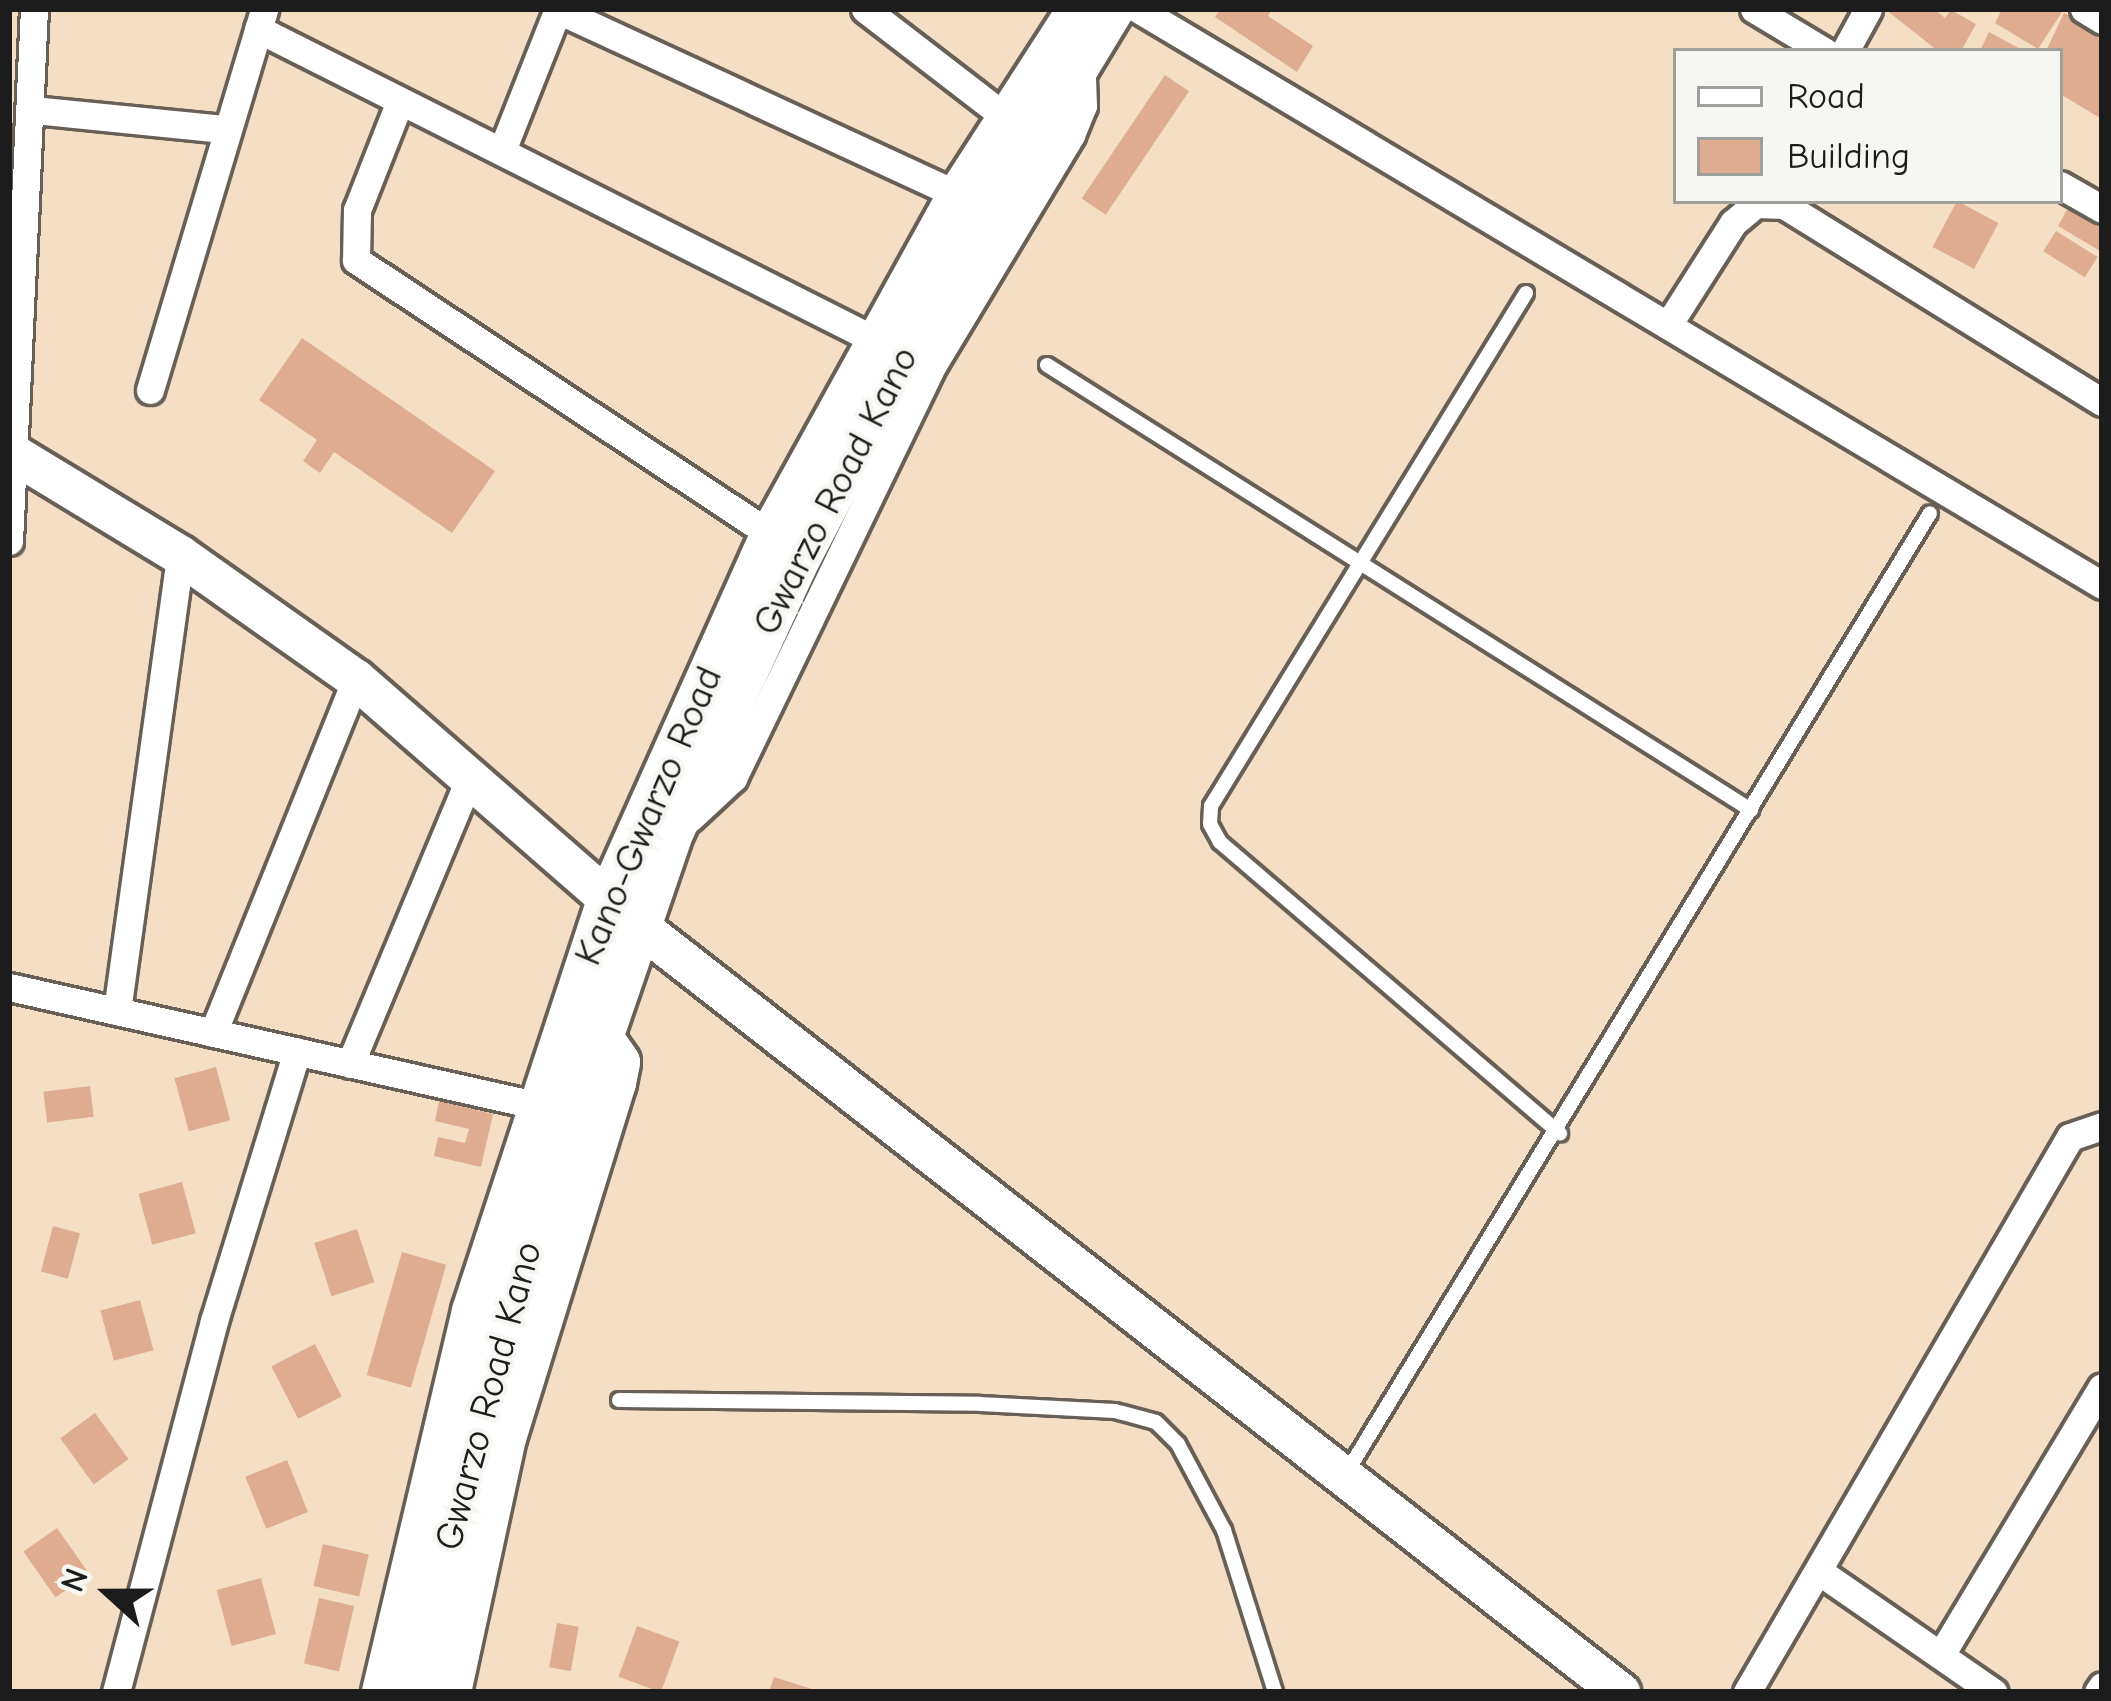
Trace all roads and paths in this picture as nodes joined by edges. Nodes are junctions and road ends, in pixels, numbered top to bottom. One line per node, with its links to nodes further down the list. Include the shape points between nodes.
1 (34, 9): 15 (street)
2 (865, 9): 16 (street)
3 (1079, 9): 16 (main road, Kano-Gwarzo Road)
4 (1113, 9): 38 (main road, Gwarzo Road Kano, via 853,454 670,838)
5 (1138, 9): 23 (street)
6 (1754, 9): 12 (street)
7 (1868, 9): 13 (street)
8 (2084, 9): 11 (street)
9 (558, 10): 18 (street); 20 (street)
10 (261, 19): 14 (street); 17 (street)
11 (2102, 20)
12 (1819, 48)
13 (1847, 48)
14 (400, 101): 18 (street); 30 (street, via 357,210 356,260)
15 (33, 110): 17 (street); 28 (street)
16 (1009, 120): 20 (main road, Kano-Gwarzo Road)
17 (225, 129): 26 (street)
18 (503, 148): 24 (street)
19 (2063, 187): 21 (street)
20 (959, 194): 24 (main road, Kano-Gwarzo Road)
21 (2102, 209)
22 (1526, 293): 33 (lane)
23 (1668, 325): 27 (street, via 1733,223 1756,204 1784,206); 34 (street)
24 (875, 340): 30 (main road, Kano-Gwarzo Road)
25 (1047, 365): 33 (lane)
26 (150, 390)
27 (2102, 402)
28 (13, 453): 31 (street); 32 (street)
29 (1930, 514): 37 (lane)
30 (771, 535): 38 (main road, Kano-Gwarzo Road)
31 (9, 541)
32 (180, 556): 35 (street); 40 (street)
33 (1360, 565): 37 (lane); 46 (lane, via 1211,806 1210,824 1220,842)
34 (2102, 585)
35 (356, 679): 36 (street); 41 (street)
36 (471, 775): 38 (street); 43 (street)
37 (1751, 810): 46 (lane)
38 (624, 912): 44 (main road, Kano-Gwarzo Road); 49 (main road, Gwarzo Road Kano); 50 (street)
39 (9, 987): 40 (street)
40 (116, 1011): 41 (street)
41 (213, 1033): 42 (street)
42 (297, 1052): 43 (street); 53 (street, via 214,1321)
43 (350, 1064): 44 (street)
44 (535, 1106): 54 (main road, Kano-Gwarzo Road, via 473,1311)
45 (2102, 1126): 51 (street, via 2070,1137)
46 (1560, 1133): 50 (lane)
47 (2102, 1387): 52 (street)
48 (619, 1400): 57 (lane, via 980,1404 1115,1411 1156,1422 1178,1444 1224,1530)
49 (488, 1444): 55 (main road, Gwarzo Road Kano); 56 (main road)
50 (1344, 1476): 58 (street)
51 (1820, 1572): 52 (street); 59 (street)
52 (1942, 1653): 60 (street)
53 (116, 1692)
54 (383, 1692)
55 (417, 1692)
56 (450, 1692)
57 (1275, 1692)
58 (1620, 1692)
59 (1747, 1692)
60 (1993, 1692)

